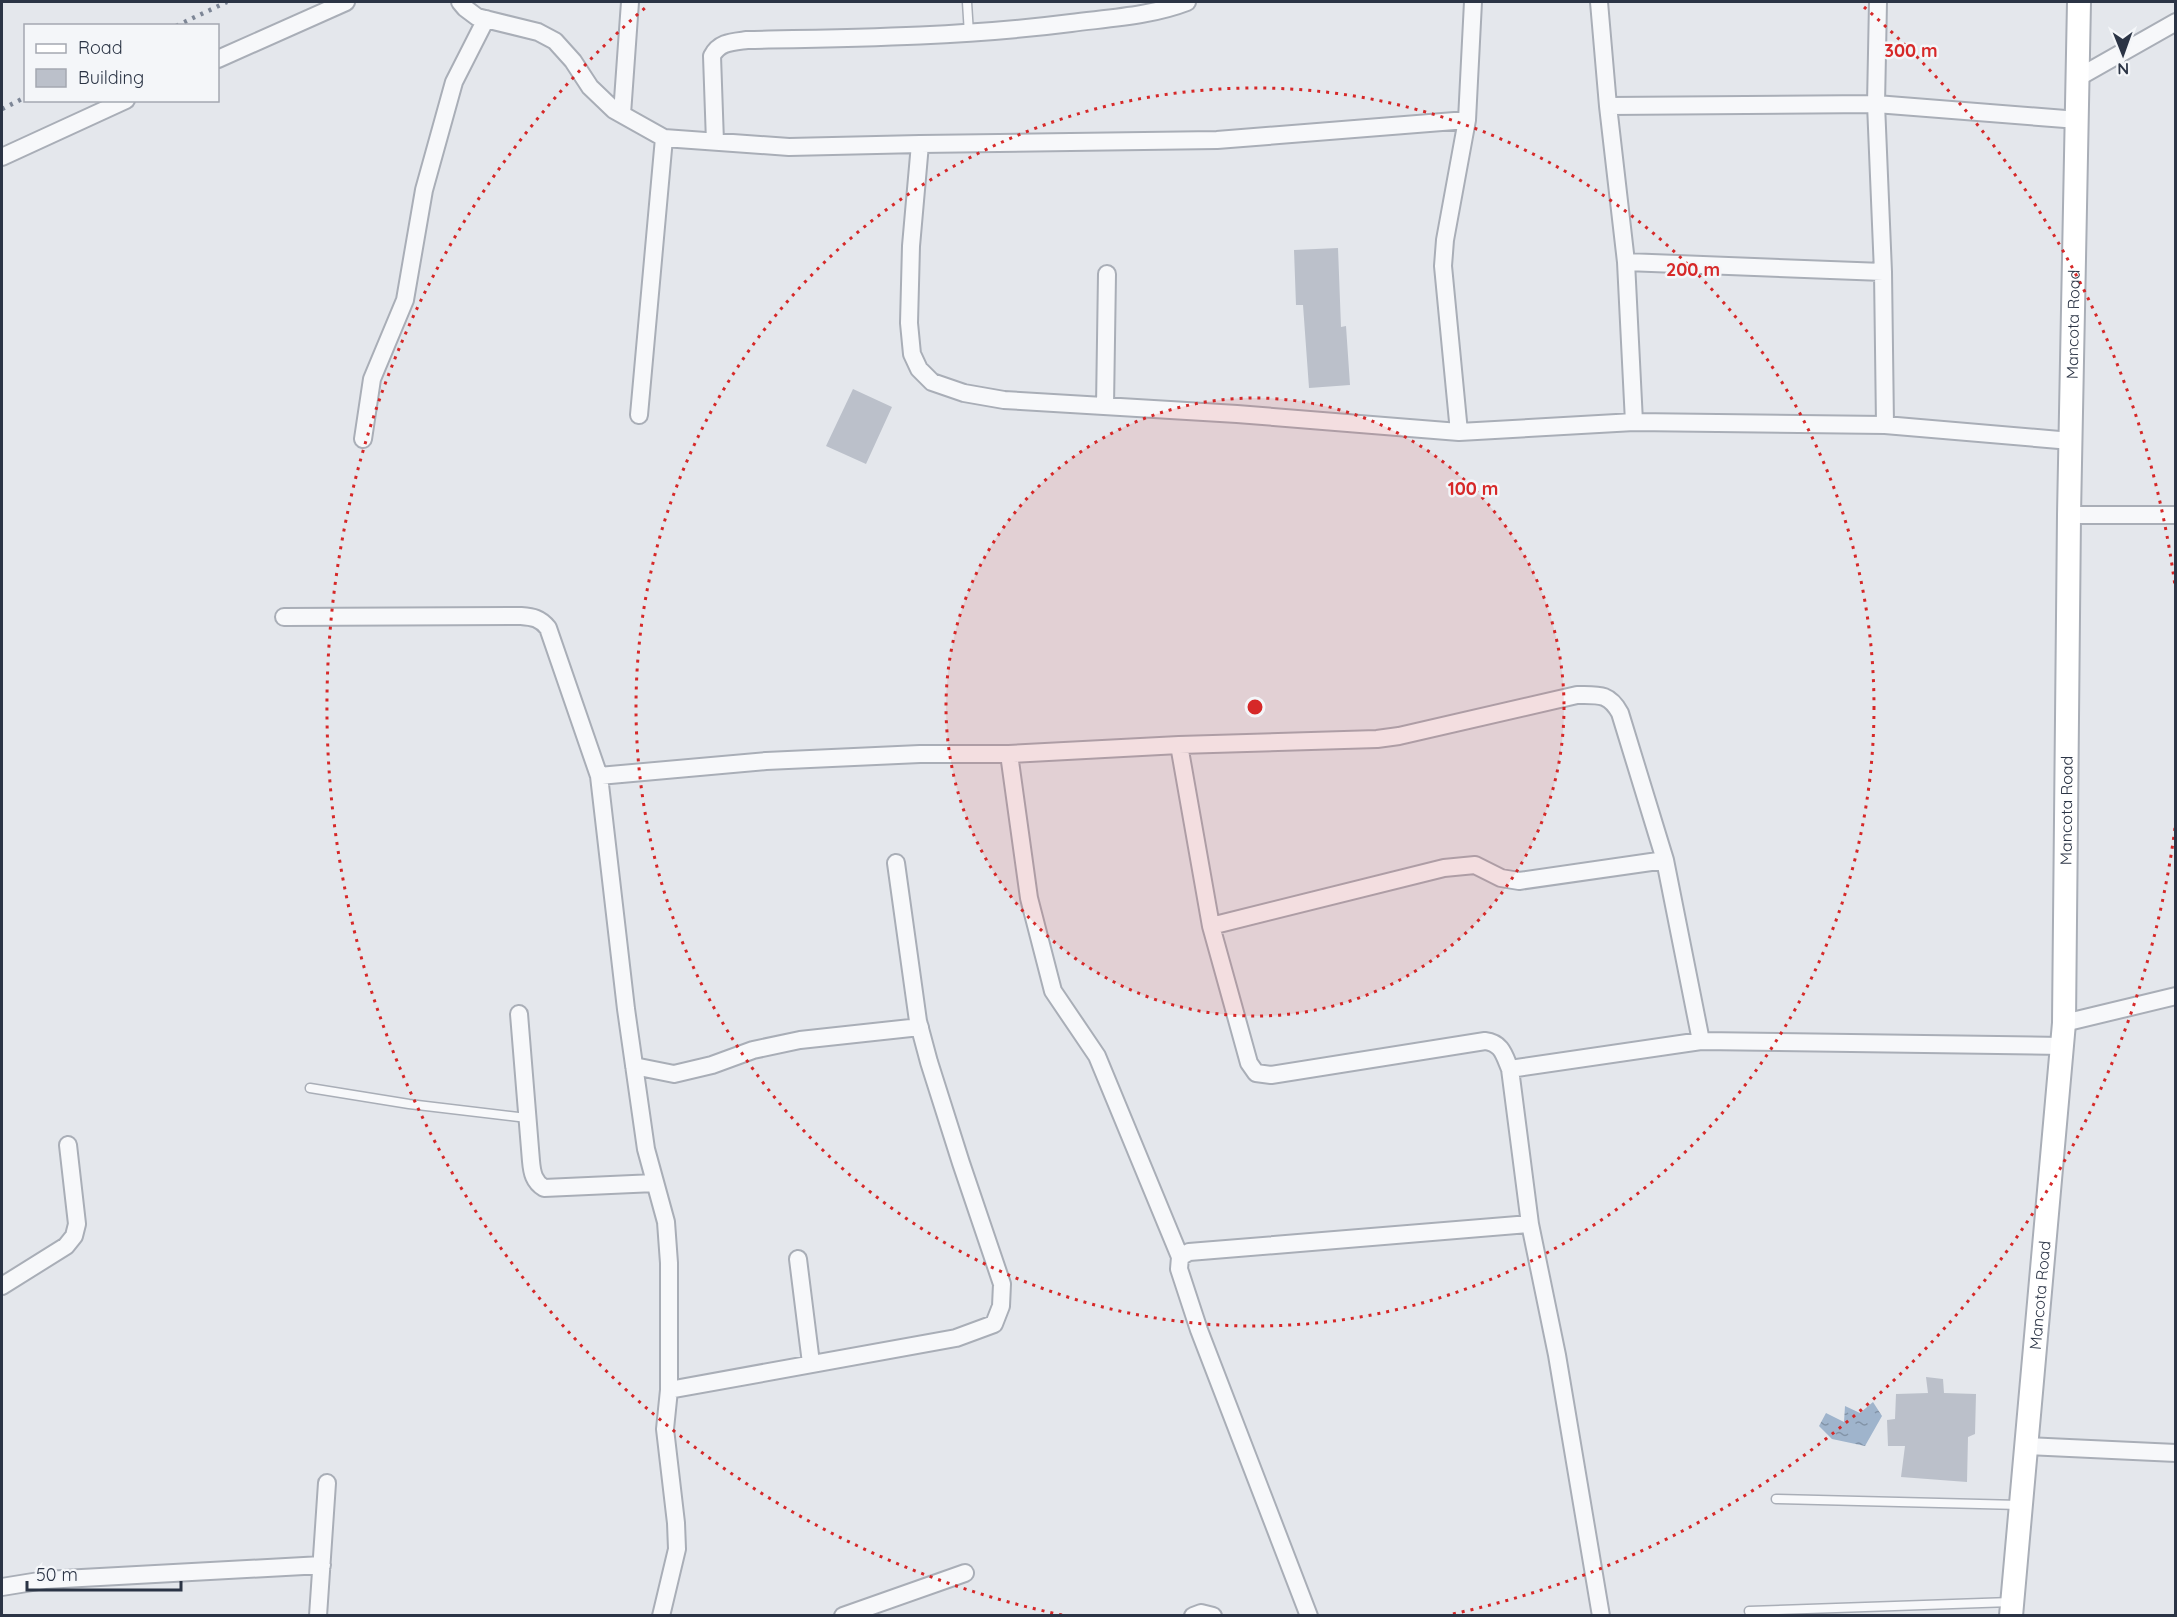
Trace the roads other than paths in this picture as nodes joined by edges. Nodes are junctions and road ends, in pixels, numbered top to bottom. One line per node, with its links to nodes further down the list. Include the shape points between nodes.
1 (346, 2): 13 (street)
2 (460, 2): 10 (street, via 477,17)
3 (630, 2): 18 (street)
4 (967, 2): 12 (lane)
5 (1188, 2): 12 (street, via 1137,15)
6 (1473, 2): 19 (street)
7 (1599, 2): 17 (street)
8 (1878, 2): 16 (street)
9 (2079, 2): 14 (main road, Mancota Road)
10 (486, 19): 18 (street, via 538,32 555,41 590,87); 33 (street, via 454,82 424,190 405,300 372,380)
11 (2175, 22): 14 (street)
12 (969, 34): 22 (street, via 727,43 716,48 712,56)
13 (219, 59)
14 (2079, 77): 20 (main road, Mancota Road)
15 (122, 102): 24 (street)
16 (1876, 104): 17 (street); 20 (street); 26 (street)
17 (1608, 106): 25 (street)
18 (621, 114): 21 (street)
19 (1467, 120): 23 (street, via 1217,140); 32 (street, via 1443,266)
20 (2078, 120): 34 (main road, Mancota Road)
21 (664, 138): 22 (street); 29 (street)
22 (715, 142): 23 (street, via 789,147)
23 (920, 144): 28 (street, via 909,323 912,354 919,369 932,382 963,393 1004,400)
24 (2, 157)
25 (1626, 262): 26 (street); 30 (street)
26 (1883, 272): 31 (street)
27 (1107, 274): 28 (street)
28 (1105, 406): 32 (street)
29 (639, 415)
30 (1634, 422): 31 (street); 32 (street)
31 (1885, 425): 34 (street)
32 (1459, 432)
33 (363, 439)
34 (2071, 441): 36 (main road, Mancota Road)
35 (2175, 515): 36 (street)
36 (2069, 516): 46 (main road, Mancota Road)
37 (284, 617): 40 (street, via 535,617 548,628)
38 (1179, 745): 39 (street); 41 (street, via 1377,739 1577,695 1599,695 1613,701 1620,713); 43 (street)
39 (1009, 754): 40 (street, via 766,761); 57 (street, via 1029,898 1053,991 1097,1056)
40 (599, 776): 50 (street)
41 (1665, 860): 43 (street, via 1519,881 1501,878 1475,865 1462,865); 48 (street)
42 (896, 863): 47 (street)
43 (1210, 926): 51 (street, via 1249,1063 1256,1073 1271,1075 1485,1041 1501,1048)
44 (2175, 996): 46 (street)
45 (519, 1014): 53 (street)
46 (2064, 1023): 49 (main road, Mancota Road)
47 (920, 1027): 50 (street, via 800,1040 674,1074); 60 (street, via 1002,1284 1001,1306 994,1324 956,1338)
48 (1701, 1041): 49 (street); 51 (street)
49 (2062, 1046): 62 (main road, Mancota Road)
50 (634, 1066): 55 (street)
51 (1510, 1070): 56 (street)
52 (310, 1088): 53 (lane)
53 (527, 1118): 55 (street, via 532,1173 544,1188)
54 (68, 1145): 59 (street, via 77,1224 74,1236 66,1246)
55 (655, 1183): 61 (street, via 666,1222 669,1263)
56 (1530, 1224): 57 (street, via 1189,1252); 78 (street, via 1557,1355)
57 (1180, 1257): 77 (street, via 1179,1269 1199,1330)
58 (798, 1259): 60 (street)
59 (2, 1286)
60 (811, 1363): 61 (street)
61 (669, 1390): 73 (street, via 665,1429 676,1549)
62 (2026, 1446): 63 (street); 66 (main road, Mancota Road)
63 (2175, 1454)
64 (327, 1483): 67 (street)
65 (1776, 1499): 66 (lane)
66 (2021, 1505): 70 (main road, Mancota Road)
67 (322, 1564): 69 (street, via 45,1580); 72 (street)
68 (965, 1573): 74 (street)
69 (2, 1587)
70 (2011, 1609): 71 (lane)
71 (1749, 1611)
72 (318, 1616)
73 (661, 1616)
74 (843, 1616)
75 (1193, 1616): 76 (street)
76 (1213, 1616)
77 (1309, 1616)
78 (1601, 1616)

